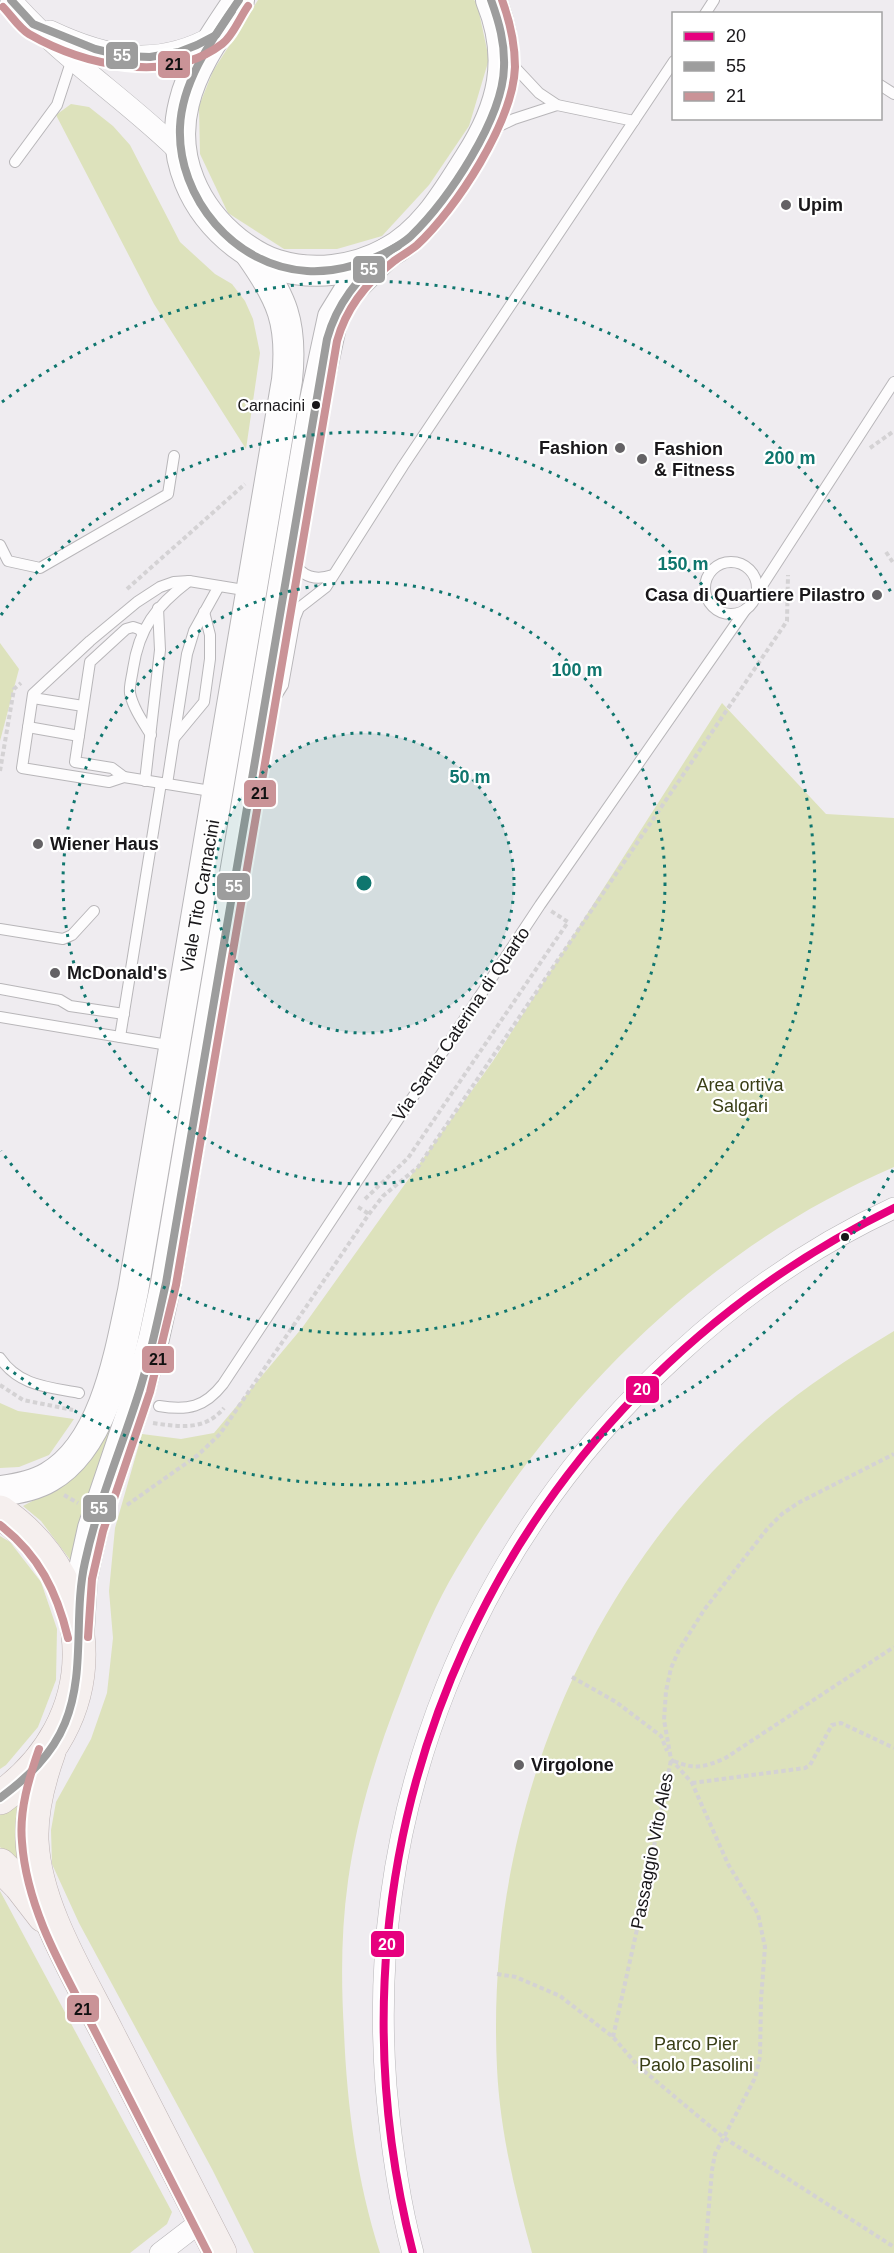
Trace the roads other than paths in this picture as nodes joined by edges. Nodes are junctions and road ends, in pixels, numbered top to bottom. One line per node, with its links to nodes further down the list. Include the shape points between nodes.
1 (11, 0): 4 (street)
2 (239, 0): 5 (main road)
3 (491, 0): 6 (main road)
4 (33, 24): 5 (street, via 95,49 124,56 179,52); 7 (street)
5 (216, 35): 12 (main road, via 192,77 183,104)
6 (504, 55): 9 (lane, via 539,93); 11 (main road, via 502,88)
7 (72, 59): 12 (street); 13 (lane, via 57,105)
8 (672, 64): 10 (lane)
9 (557, 105): 10 (lane); 11 (lane, via 514,118)
10 (634, 121): 20 (lane)
11 (486, 134): 15 (main road, via 435,212)
12 (182, 154): 14 (main road, via 186,175 202,207 216,225)
13 (15, 162)
14 (250, 253): 15 (main road, via 276,265 323,272); 23 (main road, Viale Tito Carnacini, via 281,302 289,330 290,357)
15 (387, 254): 19 (main road, Viale Tito Carnacini, via 340,302 333,317 314,405)
16 (894, 382): 24 (lane)
17 (174, 456): 18 (lane, via 168,494 40,568 8,561)
18 (0, 545)
19 (290, 555): 20 (lane, via 299,571 312,578); 31 (main road, Viale Tito Carnacini)
20 (333, 575): 31 (lane, via 327,587 299,608 283,685)
21 (189, 581): 22 (lane); 25 (lane); 29 (lane, via 160,587 137,602 90,641)
22 (219, 586): 23 (lane); 27 (lane)
23 (251, 591): 39 (main road, Viale Tito Carnacini)
24 (756, 595): 26 (lane); 26 (lane, via 754,577 742,565 719,565 708,577 706,593 713,607 729,614)
25 (158, 608): 28 (lane); 33 (lane, via 160,650)
26 (746, 609): 50 (lane, Via Santa Caterina di Quarto, via 540,904 214,1396 193,1407)
27 (204, 612): 35 (lane, via 187,654); 35 (lane, via 210,635 204,702)
28 (142, 633): 30 (lane, via 133,627 126,629 90,662); 33 (lane, via 136,647 130,692)
29 (33, 698): 30 (lane); 32 (lane)
30 (84, 706): 34 (lane)
31 (262, 719): 53 (main road, Viale Tito Carnacini, via 166,1283 140,1389 93,1528 82,1578)
32 (28, 728): 34 (lane); 36 (lane, via 22,768 109,782)
33 (151, 735): 37 (lane)
34 (79, 736): 36 (lane, via 75,762 112,768)
35 (175, 737): 38 (lane)
36 (124, 777): 37 (lane)
37 (145, 781): 38 (lane)
38 (164, 784): 39 (lane); 43 (lane)
39 (217, 792): 46 (main road, Viale Tito Carnacini)
40 (94, 911): 41 (lane, via 72,935 63,939)
41 (0, 929)
42 (0, 989): 43 (lane)
43 (124, 1014): 45 (lane)
44 (0, 1017): 45 (lane)
45 (120, 1037): 46 (lane)
46 (174, 1046): 51 (main road, Viale Tito Carnacini, via 133,1291 105,1401 88,1437 72,1459 50,1477 22,1488)
47 (894, 1208): 61 (street, via 843,1234 760,1286 690,1342 624,1406 535,1519 505,1565 458,1655 437,1709 405,1818 393,1875 386,1944 387,2102 402,2210)
48 (0, 1358): 49 (lane, via 24,1380)
49 (79, 1393)
50 (159, 1406)
51 (0, 1491)
52 (0, 1512): 53 (main road, via 43,1550 62,1579)
53 (78, 1636): 54 (main road, via 79,1667 73,1699)
54 (49, 1752): 55 (main road, via 26,1778); 57 (main road, via 38,1782 32,1841)
55 (0, 1798)
56 (0, 1865): 57 (main road)
57 (55, 1930): 58 (main road)
58 (203, 2220): 59 (street); 60 (main road)
59 (160, 2253)
60 (220, 2253)
61 (413, 2253)

